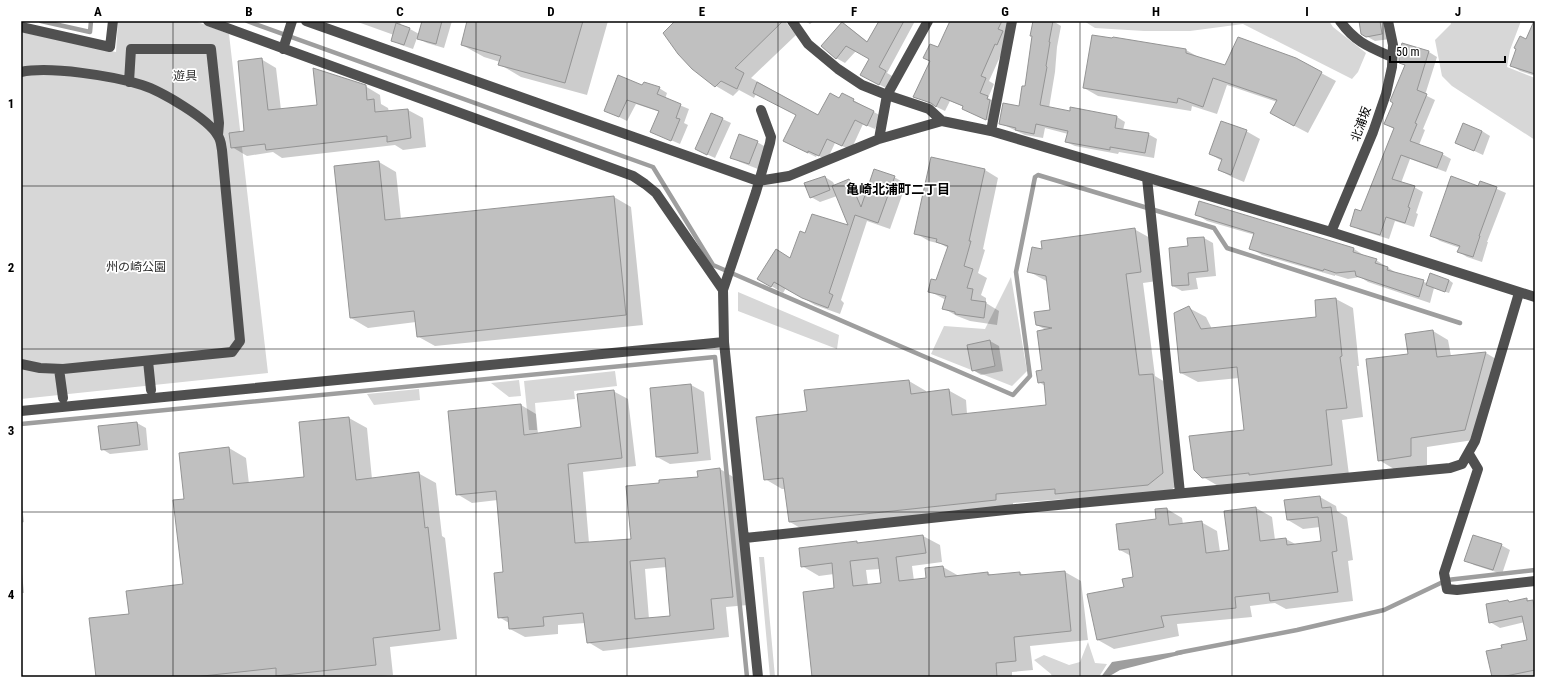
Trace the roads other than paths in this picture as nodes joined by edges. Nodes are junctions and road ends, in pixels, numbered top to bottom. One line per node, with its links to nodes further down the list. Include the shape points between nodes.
1 (113, 21): 10 (street, via 110,47)
2 (208, 21): 11 (street)
3 (292, 21): 11 (street)
4 (306, 21): 22 (street)
5 (792, 21): 15 (street, via 808,44 838,69 862,85)
6 (928, 21): 15 (street)
7 (1012, 21): 18 (street)
8 (1340, 21): 12 (street, via 1355,38)
9 (1388, 21): 12 (street, 北浦坂, via 1393,45)
10 (21, 27)
11 (285, 43): 24 (street, via 633,176 656,193)
12 (1392, 57): 23 (street, 北浦坂, via 1386,94)
13 (21, 72): 14 (street, via 36,70 107,73)
14 (129, 82): 19 (street, via 185,106); 19 (street, via 130,49 211,49)
15 (887, 95): 17 (street, via 929,109); 20 (street)
16 (761, 110): 22 (street, via 771,137)
17 (942, 121): 18 (street); 20 (street)
18 (991, 131): 21 (street)
19 (218, 135): 28 (street, via 222,150 240,341 232,352)
20 (879, 139): 22 (street, via 789,176)
21 (1147, 178): 23 (street); 35 (street)
22 (758, 181): 24 (street)
23 (1331, 232): 25 (street)
24 (723, 290): 27 (street)
25 (1519, 293): 26 (street); 34 (street)
26 (1535, 297)
27 (724, 342): 33 (street); 36 (street)
28 (148, 360): 30 (street); 31 (street)
29 (21, 364): 30 (street)
30 (60, 369): 32 (street)
31 (151, 390)
32 (63, 398)
33 (21, 411)
34 (1469, 454): 35 (street, via 1462,464 1450,468); 37 (street, via 1478,469 1444,573 1448,588 1457,590)
35 (1180, 493): 36 (street)
36 (745, 538): 38 (street)
37 (1535, 581)
38 (758, 677)

